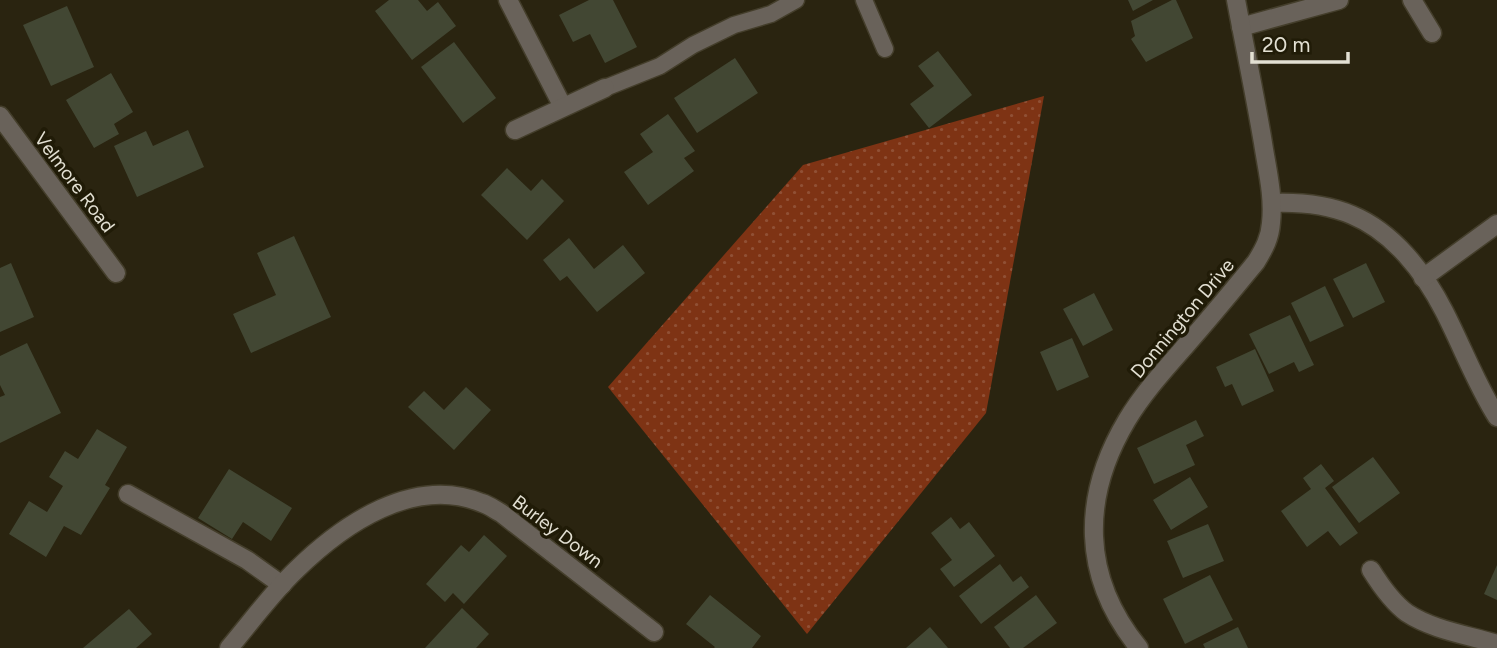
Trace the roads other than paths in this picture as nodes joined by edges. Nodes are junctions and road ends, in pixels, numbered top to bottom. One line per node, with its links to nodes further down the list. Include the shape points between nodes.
1 (508, 0): 11 (street)
2 (796, 0): 10 (lane)
3 (864, 0): 9 (lane)
4 (1236, 0): 7 (street, Donnington Drive)
5 (1339, 0): 7 (street)
6 (1412, 0): 8 (street)
7 (1241, 27): 14 (street, Donnington Drive)
8 (1432, 33)
9 (884, 48)
10 (605, 88): 11 (street)
11 (563, 107): 13 (street)
12 (0, 116): 16 (street, Velmore Road)
13 (515, 130)
14 (1272, 203): 17 (street, via 1310,204 1352,215 1390,239); 25 (street, Donnington Drive, via 1267,243 1256,262 1144,394 1099,483 1093,544 1098,568 1115,613)
15 (1497, 224): 17 (street)
16 (117, 273)
17 (1423, 278): 18 (street)
18 (1497, 417)
19 (128, 494): 21 (street, via 247,560)
20 (1371, 570): 23 (street, via 1407,612)
21 (282, 585): 22 (street, Burley Down, via 327,543 383,507 444,495 482,503 501,513); 24 (street, Burley Down)
22 (654, 632)
23 (1497, 644)
24 (229, 648)
25 (1139, 648)

